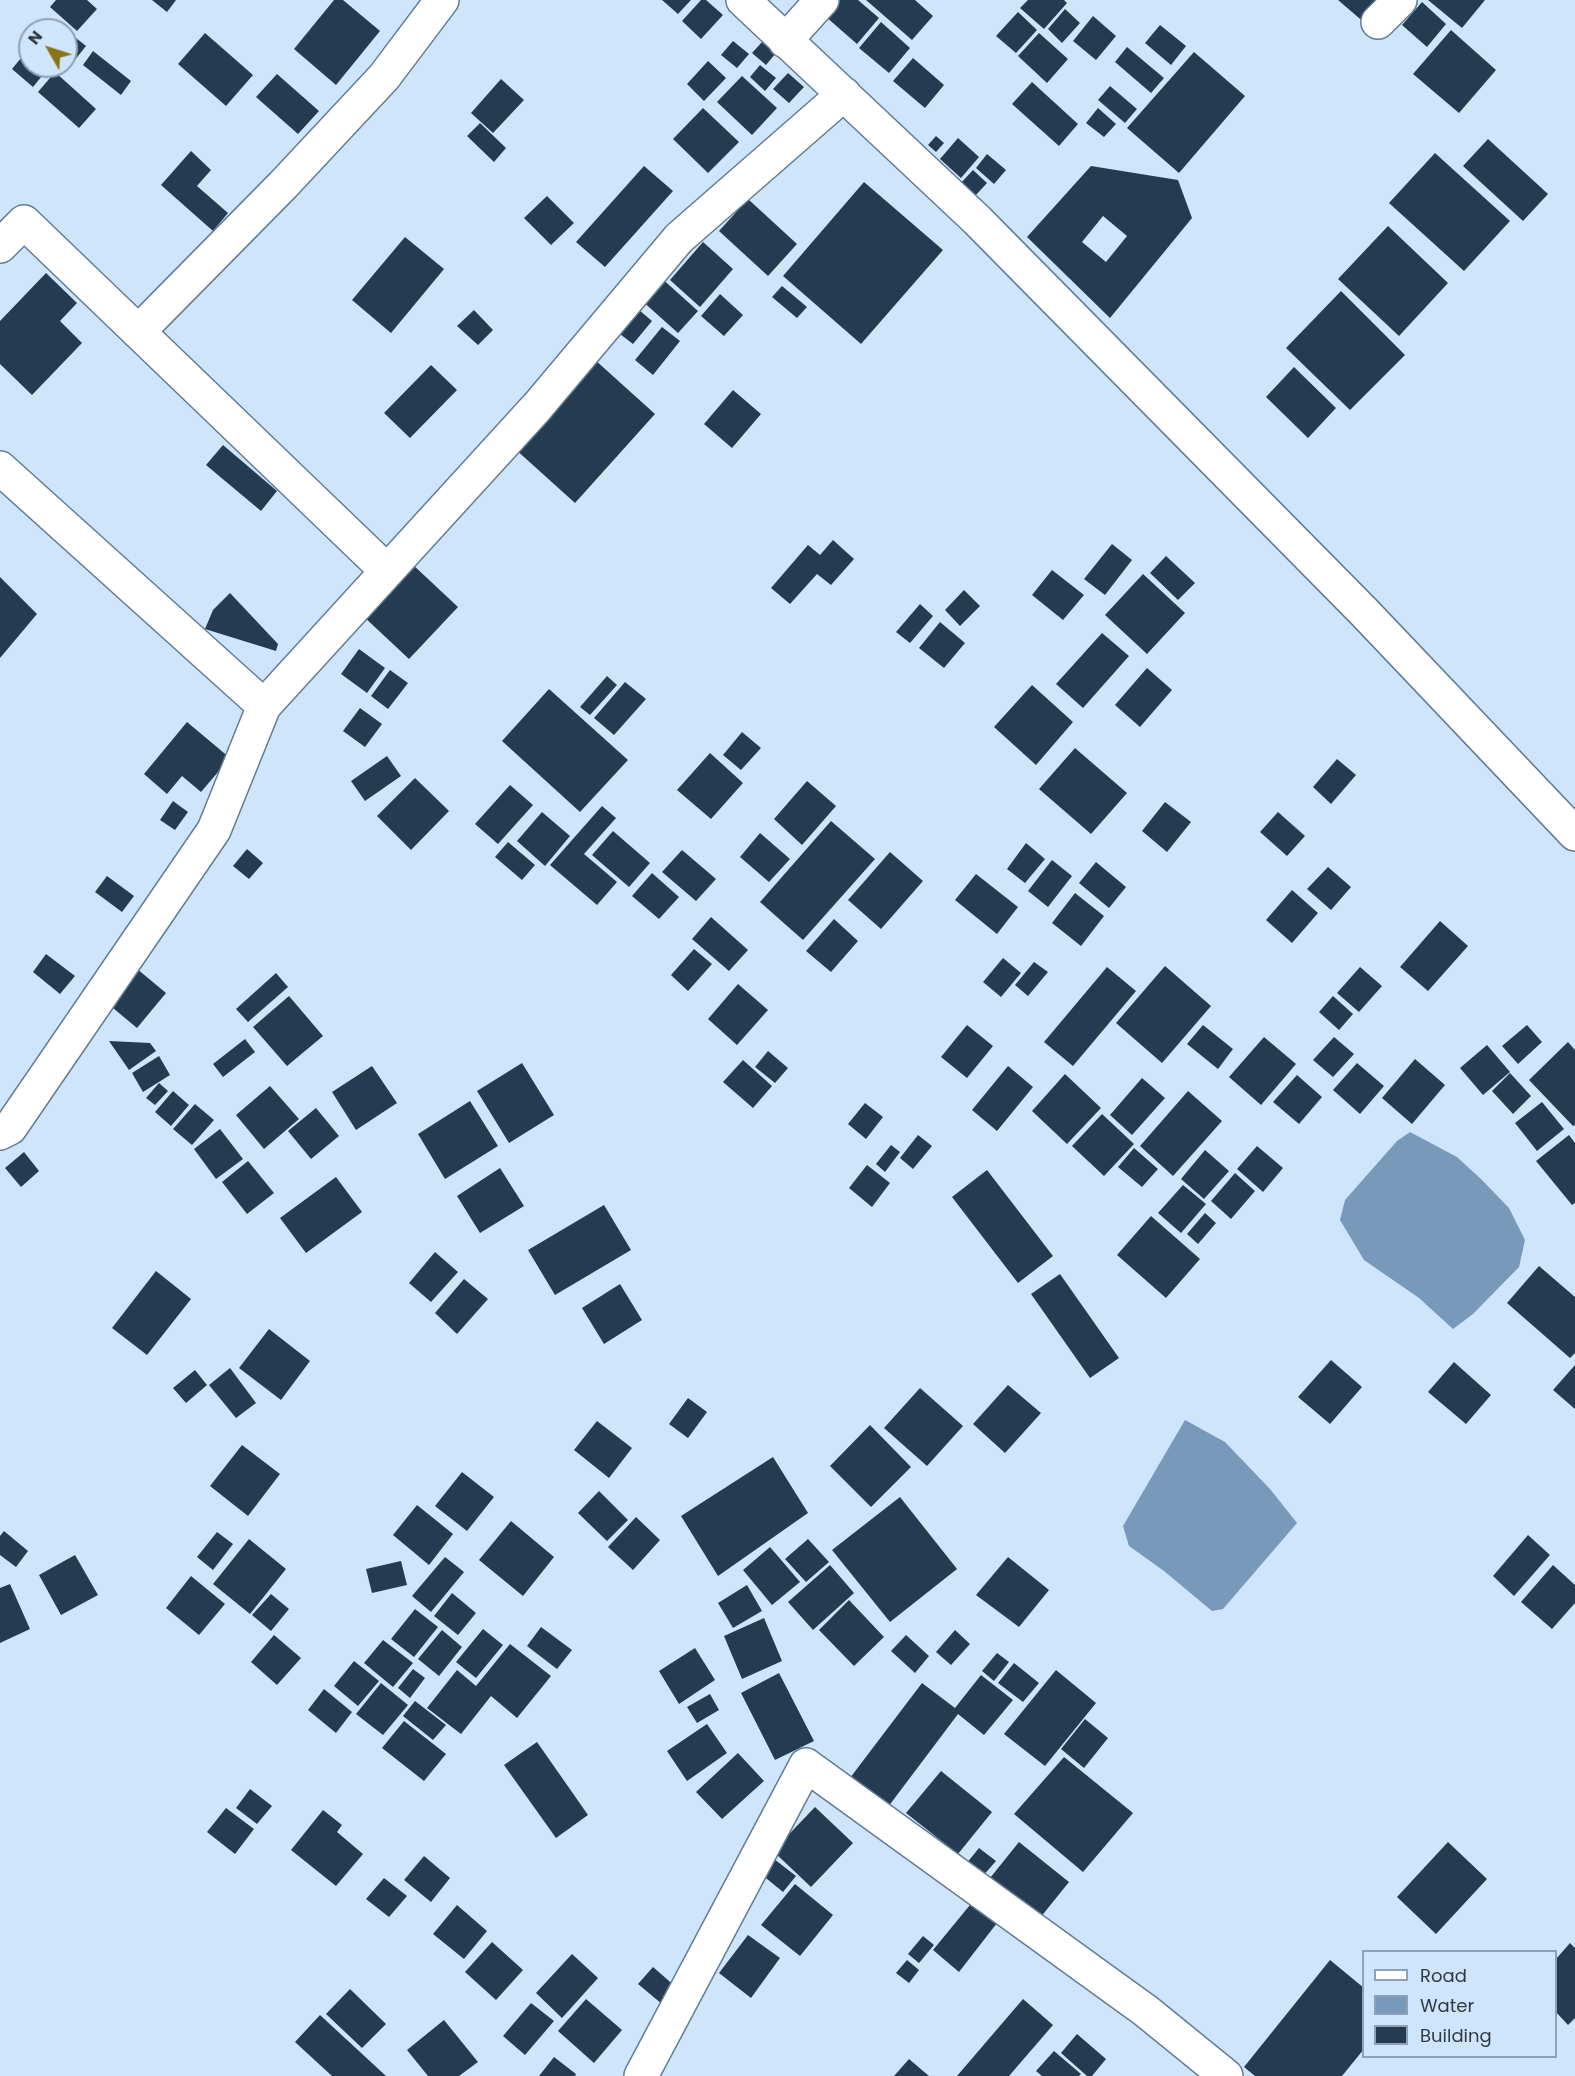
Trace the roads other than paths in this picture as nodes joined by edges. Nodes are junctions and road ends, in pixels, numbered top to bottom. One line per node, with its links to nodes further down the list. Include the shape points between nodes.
1 (442, 0): 7 (street, via 376,86)
2 (743, 0): 4 (street)
3 (822, 0): 4 (street)
4 (784, 41): 5 (street)
5 (844, 94): 9 (street, via 679,238 537,407); 11 (street, via 1001,245 1365,613)
6 (0, 246): 7 (street, via 24,222)
7 (138, 332): 9 (street)
8 (0, 468): 10 (street)
9 (387, 571): 10 (street)
10 (264, 706): 12 (street, via 214,830 10,1128)
11 (1575, 834)
12 (0, 1133)
13 (641, 2076): 14 (street, via 806,1765 1146,2011)
14 (1226, 2076)

